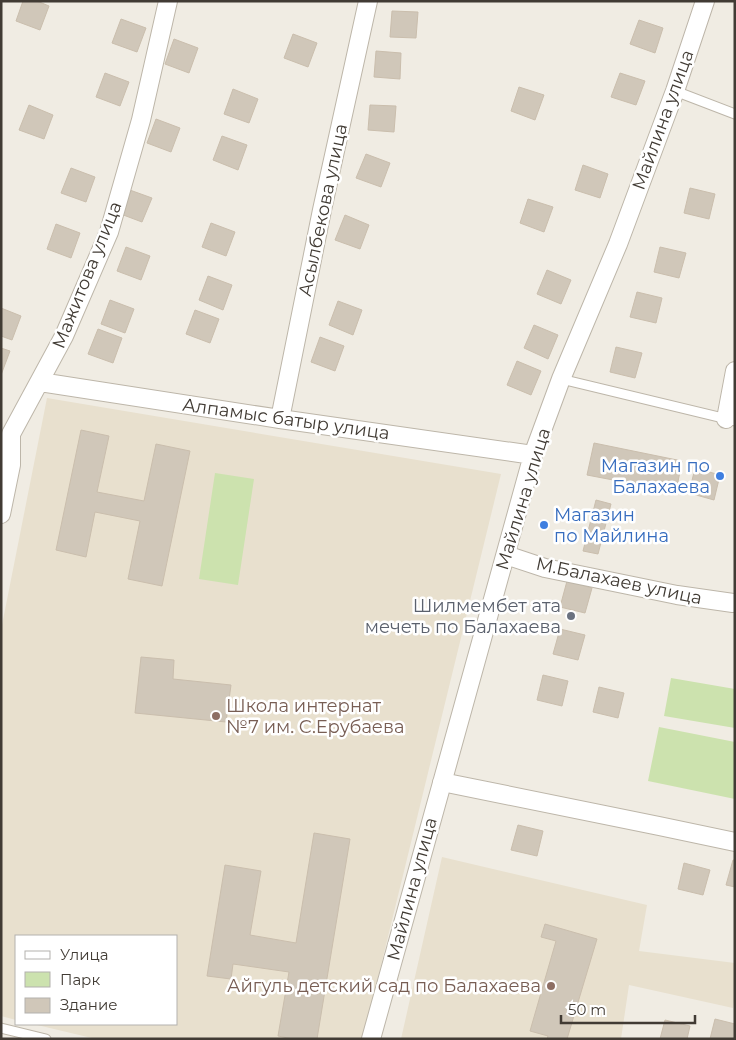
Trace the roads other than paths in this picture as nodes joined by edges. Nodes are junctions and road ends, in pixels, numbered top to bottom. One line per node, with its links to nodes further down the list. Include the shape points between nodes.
1 (168, 1): 8 (street, Мажитова улица, via 141,120 108,232 64,336)
2 (368, 1): 9 (street, Асылбекова улица)
3 (706, 1): 4 (street, Майлина улица)
4 (675, 91): 5 (lane); 7 (street, Майлина улица, via 618,244)
5 (735, 114)
6 (735, 372): 10 (street)
7 (562, 379): 10 (lane); 12 (street, Майлина улица)
8 (40, 382): 9 (street, Алпамыс батыр улица); 11 (street, Мажитова улица)
9 (280, 419): 12 (street, Алпамыс батыр улица)
10 (730, 420)
11 (6, 433): 13 (street, Мажитова улица, via 11,465)
12 (533, 455): 14 (street, Майлина улица)
13 (1, 514)
14 (506, 555): 15 (street, М.Балахаев улица, via 545,568 676,595); 16 (street, Майлина улица)
15 (733, 603)
16 (442, 782): 17 (street); 20 (street, Майлина улица)
17 (735, 842)
18 (1, 1028): 19 (lane)
19 (46, 1039)
20 (371, 1039)

